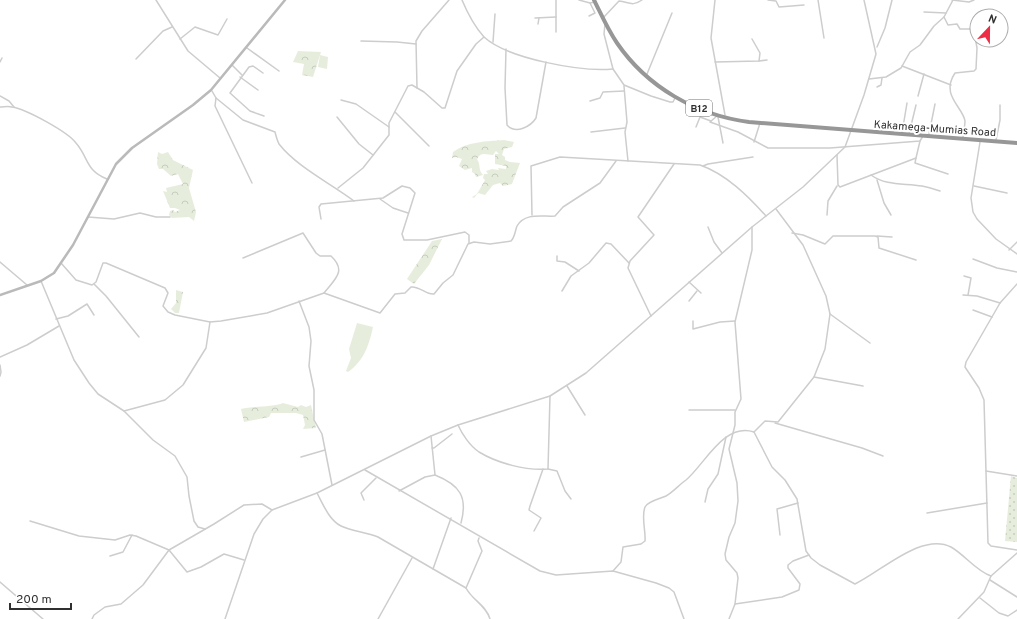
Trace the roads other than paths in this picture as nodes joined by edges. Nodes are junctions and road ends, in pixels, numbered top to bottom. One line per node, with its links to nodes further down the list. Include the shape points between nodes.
1 (156, 0): 29 (street)
2 (285, 0): 38 (street)
3 (449, 0): 37 (street, via 422,31)
4 (462, 0): 31 (street)
5 (556, 0): 25 (street)
6 (579, 0): 15 (street)
7 (642, 0): 27 (street, via 630,5 619,2)
8 (715, 0): 47 (street, via 711,31)
9 (768, 0): 16 (street, via 778,2 779,7)
10 (818, 0): 32 (street)
11 (864, 0): 39 (street)
12 (892, 0): 39 (street, via 885,28)
13 (952, 0): 14 (street); 19 (street)
14 (974, 0)
15 (593, 2): 21 (street, via 594,12); 27 (highway, B12)
16 (804, 5)
17 (924, 12): 19 (street)
18 (672, 13): 55 (street)
19 (946, 13): 22 (street)
20 (495, 14): 36 (street)
21 (589, 16)
22 (944, 17): 49 (street, via 910,52); 60 (street, via 948,25 956,24 961,29 973,30 977,48 975,70 955,73)
23 (535, 18): 24 (street)
24 (539, 18): 25 (street); 28 (street)
25 (556, 18): 30 (street)
26 (227, 19): 33 (street, via 218,35 195,27)
27 (604, 20): 50 (street, via 604,34); 55 (highway, B12, via 625,53)
28 (538, 24)
29 (172, 27): 33 (street); 42 (street, via 163,32)
30 (556, 32)
31 (484, 37): 36 (street); 62 (street, via 457,71 445,108)
32 (824, 38)
33 (180, 39): 57 (street, via 188,51)
34 (752, 39): 44 (street, via 760,53)
35 (361, 41): 37 (street)
36 (493, 42): 40 (street)
37 (416, 44): 62 (street)
38 (247, 48): 48 (street); 51 (street)
39 (876, 48): 58 (street)
40 (506, 49): 46 (street); 46 (street, via 507,125 512,129 532,125 536,118)
41 (2, 58): 45 (street)
42 (136, 59)
43 (767, 60): 44 (street)
44 (759, 61): 47 (street)
45 (0, 62)
46 (546, 62): 50 (street, via 580,69)
47 (715, 62): 82 (street, via 725,110)
48 (232, 65): 54 (street); 57 (street)
49 (902, 66): 53 (street); 56 (street)
50 (613, 69): 59 (street)
51 (280, 72)
52 (263, 73): 54 (street, via 252,66)
53 (924, 74): 60 (street); 67 (street)
54 (241, 76): 64 (street); 80 (street, via 230,93 250,111)
55 (646, 76): 68 (highway, B12)
56 (882, 78): 58 (street); 61 (street, via 881,85)
57 (221, 79): 63 (street)
58 (869, 79): 89 (street)
59 (624, 85): 65 (street); 68 (street, via 670,102 674,102)
60 (951, 85): 95 (street, via 954,102 965,121)
61 (877, 87)
62 (417, 88): 78 (street, via 408,86)
63 (211, 90): 69 (street); 114 (street, via 132,148 116,164)
64 (258, 90)
65 (624, 91): 71 (street, via 603,92 599,99); 88 (street, via 627,122)
66 (0, 96): 77 (street)
67 (918, 96)
68 (676, 97): 79 (highway, B12)
69 (216, 98): 116 (street, via 215,106); 119 (street, via 243,120 275,132 279,144 301,165)
70 (341, 100): 86 (street, via 356,104)
71 (590, 101)
72 (907, 103): 91 (street)
73 (935, 104): 94 (street)
74 (916, 105): 92 (street)
75 (1000, 105): 98 (street)
76 (0, 107): 77 (street)
77 (14, 107): 114 (street, via 60,128 71,136 91,170)
78 (394, 112): 86 (street); 102 (street)
79 (718, 115): 82 (highway, B12); 83 (street); 85 (street)
80 (264, 116)
81 (338, 117): 105 (street, via 359,144)
82 (724, 117): 84 (highway, B12)
83 (710, 121): 85 (street); 87 (street, via 700,117)
84 (760, 123): 89 (highway, B12); 100 (street)
85 (721, 126): 99 (street); 100 (street, via 738,132)
86 (389, 127): 105 (street, via 389,135)
87 (696, 127)
88 (625, 128): 90 (street); 109 (street)
89 (852, 131): 91 (highway, Kakamega-Mumias Road / B12); 103 (street)
90 (591, 132)
91 (902, 134): 92 (highway, Kakamega-Mumias Road / B12)
92 (909, 135): 93 (highway, Kakamega-Mumias Road / B12)
93 (923, 136): 94 (highway, Kakamega-Mumias Road / B12); 97 (street)
94 (929, 136): 95 (highway, Kakamega-Mumias Road / B12)
95 (963, 139): 96 (highway, Kakamega-Mumias Road / B12)
96 (980, 140): 98 (highway, Kakamega-Mumias Road / B12); 118 (street)
97 (920, 141): 103 (street); 107 (street)
98 (996, 141): 101 (highway, Kakamega-Mumias Road / B12)
99 (723, 142)
100 (754, 142): 103 (street, via 776,149)
101 (1017, 143)
102 (428, 146)
103 (845, 147): 104 (street)
104 (837, 155): 117 (street); 124 (street)
105 (373, 156): 119 (street, via 363,168)
106 (753, 157): 111 (street)
107 (916, 158): 112 (street, via 915,163); 113 (street)
108 (616, 161): 109 (street); 128 (street, via 600,183 563,207 555,216); 128 (street, via 560,157 531,166)
109 (628, 161): 110 (street)
110 (674, 164): 111 (street); 149 (street, via 638,217 654,235)
111 (703, 166): 129 (street, via 743,192)
112 (948, 174)
113 (871, 175): 115 (street); 117 (street)
114 (107, 179): 130 (street)
115 (877, 180): 120 (street, via 923,186); 127 (street, via 884,203)
116 (252, 183)
117 (838, 185): 126 (street, via 828,201)
118 (974, 186): 121 (street); 140 (street, via 971,198 973,212 980,223)
119 (338, 188): 123 (street)
120 (940, 191)
121 (1006, 193)
122 (380, 199): 123 (street); 125 (street, via 393,208); 125 (street, via 402,186 407,186 415,193)
123 (354, 201): 132 (street, via 321,204)
124 (776, 209): 129 (street); 135 (street)
125 (408, 213): 139 (street, via 402,237 404,240 427,240 465,232 469,235)
126 (827, 215)
127 (891, 215)
128 (532, 216): 139 (street, via 521,222 511,241)
129 (766, 216): 134 (street)
130 (88, 217): 131 (street, via 114,220 140,213); 148 (street)
131 (170, 217)
132 (321, 219)
133 (708, 227): 141 (street)
134 (752, 227): 141 (street); 175 (street, via 752,250)
135 (792, 233): 136 (street, via 825,244 836,235); 169 (street, via 803,245 826,296)
136 (877, 236): 137 (street); 146 (street, via 879,248)
137 (892, 237)
138 (1017, 242): 140 (street)
139 (469, 243): 160 (street, via 453,275 434,294 416,286 411,287 405,293 394,294 380,313)
140 (1009, 250): 142 (street)
141 (722, 253): 154 (street)
142 (1017, 254)
143 (557, 256): 150 (street, via 557,260)
144 (243, 258): 160 (street, via 304,233 316,253 320,256 331,256 340,268)
145 (973, 259): 151 (street)
146 (916, 260)
147 (0, 262): 157 (street)
148 (61, 263): 153 (street, via 54,273); 155 (street, via 76,280)
149 (629, 263): 150 (street, via 609,242); 171 (street, via 630,273)
150 (579, 270): 158 (street, via 571,276)
151 (1017, 272)
152 (964, 276): 164 (street, via 971,278)
153 (40, 281): 157 (street); 173 (street)
154 (689, 282): 159 (street); 171 (street)
155 (94, 284): 176 (street, via 103,264 106,263 165,288 168,293 163,306 168,312); 178 (street)
156 (1017, 284): 167 (street)
157 (27, 285): 162 (street)
158 (562, 291)
159 (697, 291): 161 (street); 166 (street)
160 (324, 293): 165 (street)
161 (701, 293)
162 (0, 295)
163 (963, 295): 164 (street)
164 (968, 295): 167 (street)
165 (299, 300): 176 (street, via 258,316); 199 (street, via 309,327 309,366 314,390 314,420 322,434)
166 (689, 301)
167 (1000, 303): 172 (street)
168 (973, 310): 172 (street)
169 (830, 314): 179 (street); 183 (street, via 825,349)
170 (94, 315): 173 (street, via 87,304 68,316)
171 (651, 316): 184 (street, via 586,373)
172 (992, 317): 205 (street, via 965,367 983,397)
173 (56, 319): 177 (street)
174 (693, 321): 175 (street, via 693,329)
175 (735, 321): 188 (street, via 742,399)
176 (210, 322): 189 (street, via 206,348 183,385 165,400)
177 (59, 326): 180 (street); 189 (street, via 74,360 89,383 107,402)
178 (139, 337)
179 (870, 343)
180 (0, 357)
181 (0, 365): 182 (street)
182 (0, 376)
183 (814, 376): 185 (street); 191 (street, via 798,400)
184 (567, 386): 186 (street); 190 (street)
185 (863, 386)
186 (550, 396): 192 (street); 203 (street)
187 (689, 410): 188 (street)
188 (736, 410): 193 (street)
189 (124, 411): 222 (street, via 153,440 175,456 187,477 194,521 198,527)
190 (585, 415)
191 (775, 423): 194 (street, via 765,421); 201 (street)
192 (458, 425): 196 (street); 202 (street, via 465,438 478,451 506,463)
193 (734, 432): 194 (street); 197 (street); 242 (street, via 729,449 737,483 738,510 725,554 726,560 737,573)
194 (754, 432): 215 (street, via 772,467 791,488)
195 (452, 434): 198 (street)
196 (431, 436): 198 (street); 204 (street)
197 (726, 437): 214 (street, via 718,474 708,489); 235 (street, via 691,476 668,495 647,504 644,509 645,541 623,547 621,562)
198 (432, 448): 206 (street)
199 (325, 450): 200 (street); 209 (street)
200 (301, 456)
201 (883, 456)
202 (543, 469): 203 (street); 223 (street, via 529,510 541,518)
203 (548, 469): 212 (street, via 557,471)
204 (364, 470): 208 (street); 209 (street)
205 (986, 471): 207 (street); 216 (street)
206 (435, 475): 210 (street, via 425,477); 221 (street, via 452,483 459,491 465,506)
207 (1017, 476)
208 (376, 478): 210 (street); 213 (street, via 361,493)
209 (332, 485): 211 (street)
210 (399, 491): 219 (street)
211 (317, 493): 217 (street); 232 (street, via 330,516 341,526 378,537)
212 (571, 499)
213 (364, 500)
214 (705, 502)
215 (798, 503): 224 (street, via 777,509); 230 (street)
216 (987, 503): 218 (street); 228 (street, via 989,544)
217 (272, 510): 222 (street, via 262,504 244,505); 233 (street, via 254,534)
218 (927, 513)
219 (451, 518): 221 (street); 234 (street)
220 (30, 521): 225 (street, via 79,536 115,540)
221 (461, 524): 226 (street)
222 (205, 529): 227 (street)
223 (534, 531)
224 (780, 534)
225 (132, 535): 227 (street); 231 (street, via 123,552)
226 (479, 538): 235 (street, via 540,572); 239 (street, via 482,551)
227 (169, 550): 233 (street, via 186,572 224,554); 245 (street, via 143,585 121,604 104,607)
228 (1017, 550)
229 (1017, 553): 236 (street)
230 (809, 555): 236 (street, via 820,565 855,584 917,548 930,543 941,543 954,549); 242 (street, via 788,565 800,584 799,590 782,598)
231 (110, 556)
232 (412, 558): 234 (street); 247 (street)
233 (245, 560): 246 (street)
234 (433, 569): 239 (street)
235 (613, 572): 249 (street, via 669,588 677,596)
236 (991, 576): 237 (street)
237 (990, 580): 240 (street); 241 (street)
238 (0, 582): 244 (street)
239 (466, 588): 248 (street, via 469,595 486,610)
240 (1017, 597)
241 (980, 598): 243 (street, via 999,613 1008,616); 251 (street)
242 (736, 604): 250 (street)
243 (1017, 610)
244 (43, 619)
245 (92, 619)
246 (224, 619)
247 (378, 619)
248 (490, 619)
249 (684, 619)
250 (729, 619)
251 (958, 619)

